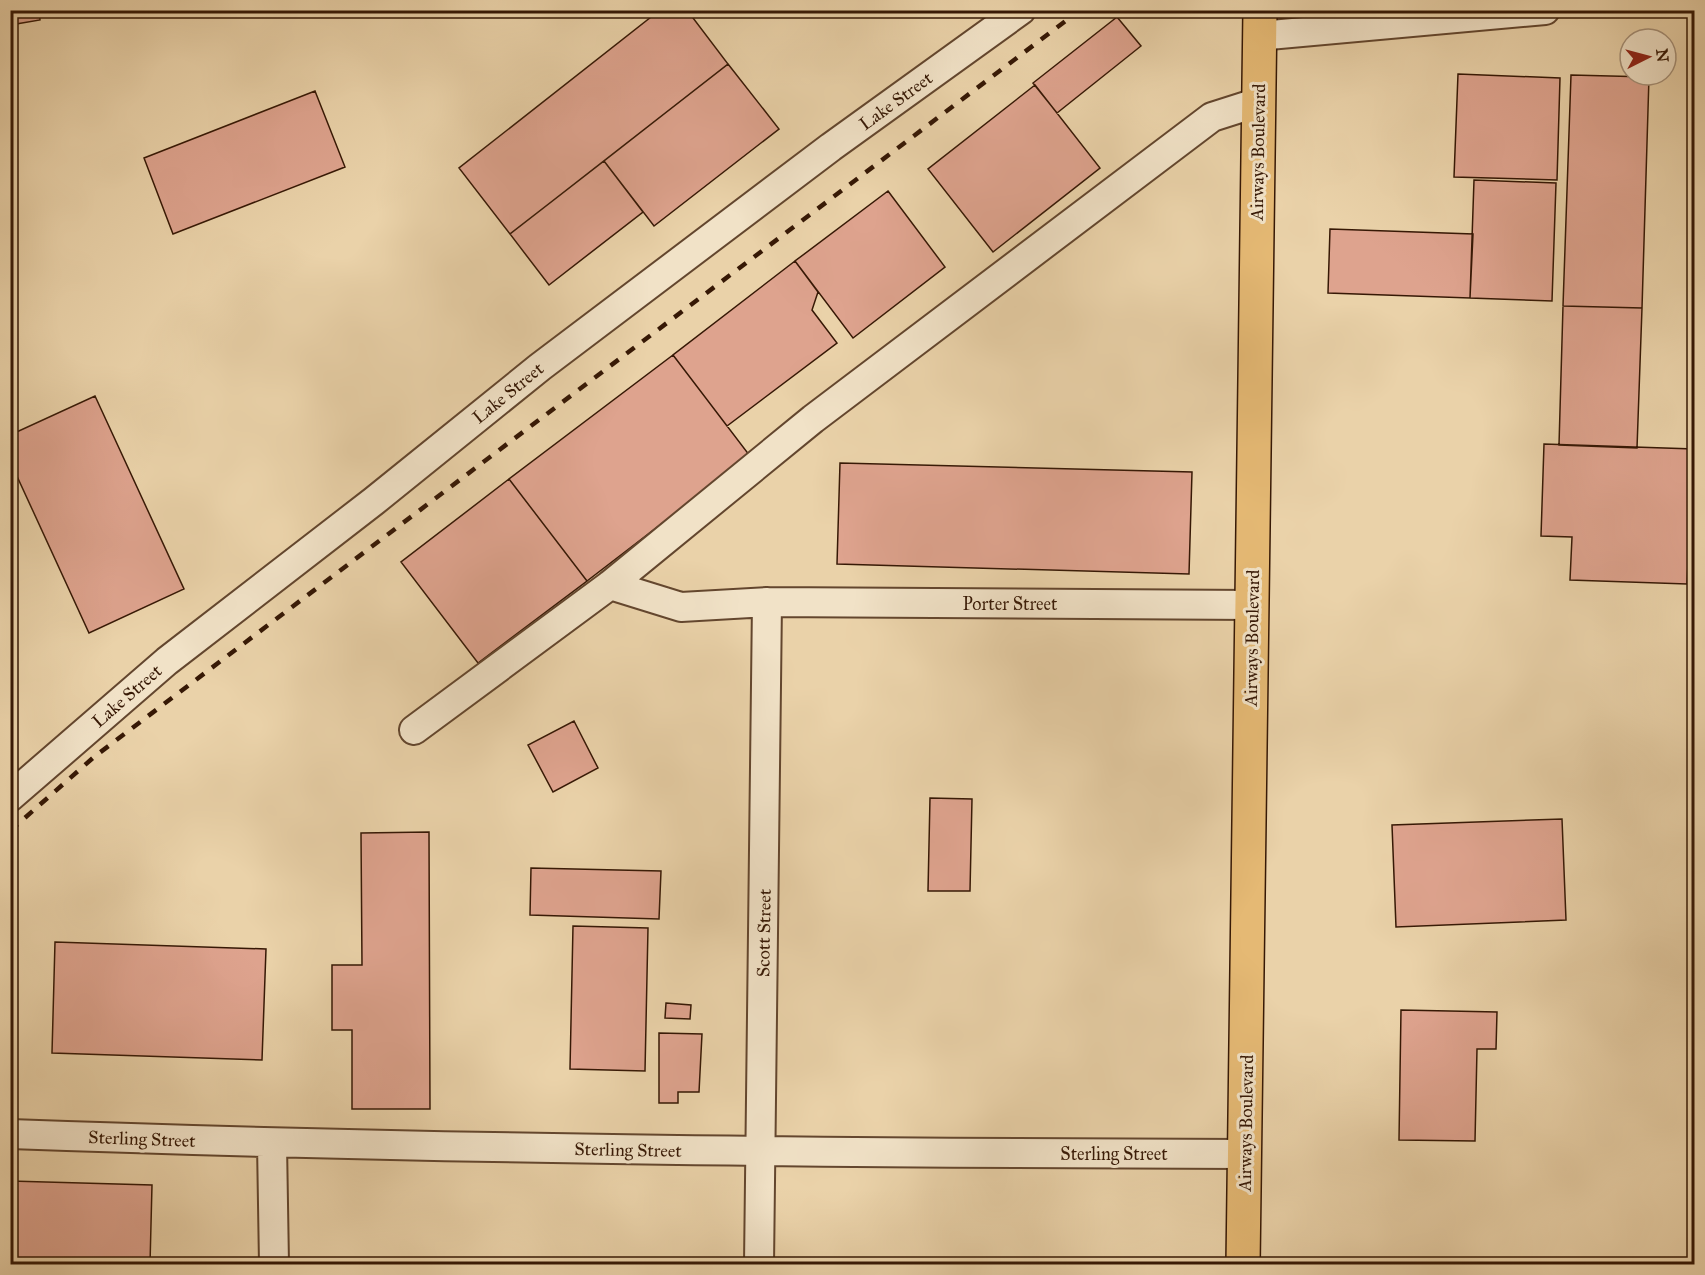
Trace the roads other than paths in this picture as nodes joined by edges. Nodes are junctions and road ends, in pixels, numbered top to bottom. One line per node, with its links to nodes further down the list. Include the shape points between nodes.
1 (1021, 10): 9 (street, Lake Street, via 831,147 540,367 167,661)
2 (1545, 10): 3 (street)
3 (1260, 23): 4 (main road, Airways Boulevard)
4 (1259, 102): 5 (street, via 1212,117 813,419); 7 (main road, Airways Boulevard)
5 (610, 585): 6 (street, Porter Street, via 681,607); 8 (street)
6 (767, 602): 7 (street, Porter Street); 12 (street, Scott Street)
7 (1253, 605): 13 (main road, Airways Boulevard)
8 (414, 730)
9 (10, 796)
10 (10, 1134): 11 (street, Sterling Street)
11 (272, 1144): 12 (street, Sterling Street); 14 (street)
12 (762, 1152): 13 (street, Sterling Street); 15 (street, Scott Street)
13 (1245, 1154): 16 (main road, Airways Boulevard)
14 (274, 1264)
15 (759, 1264)
16 (1243, 1264)

